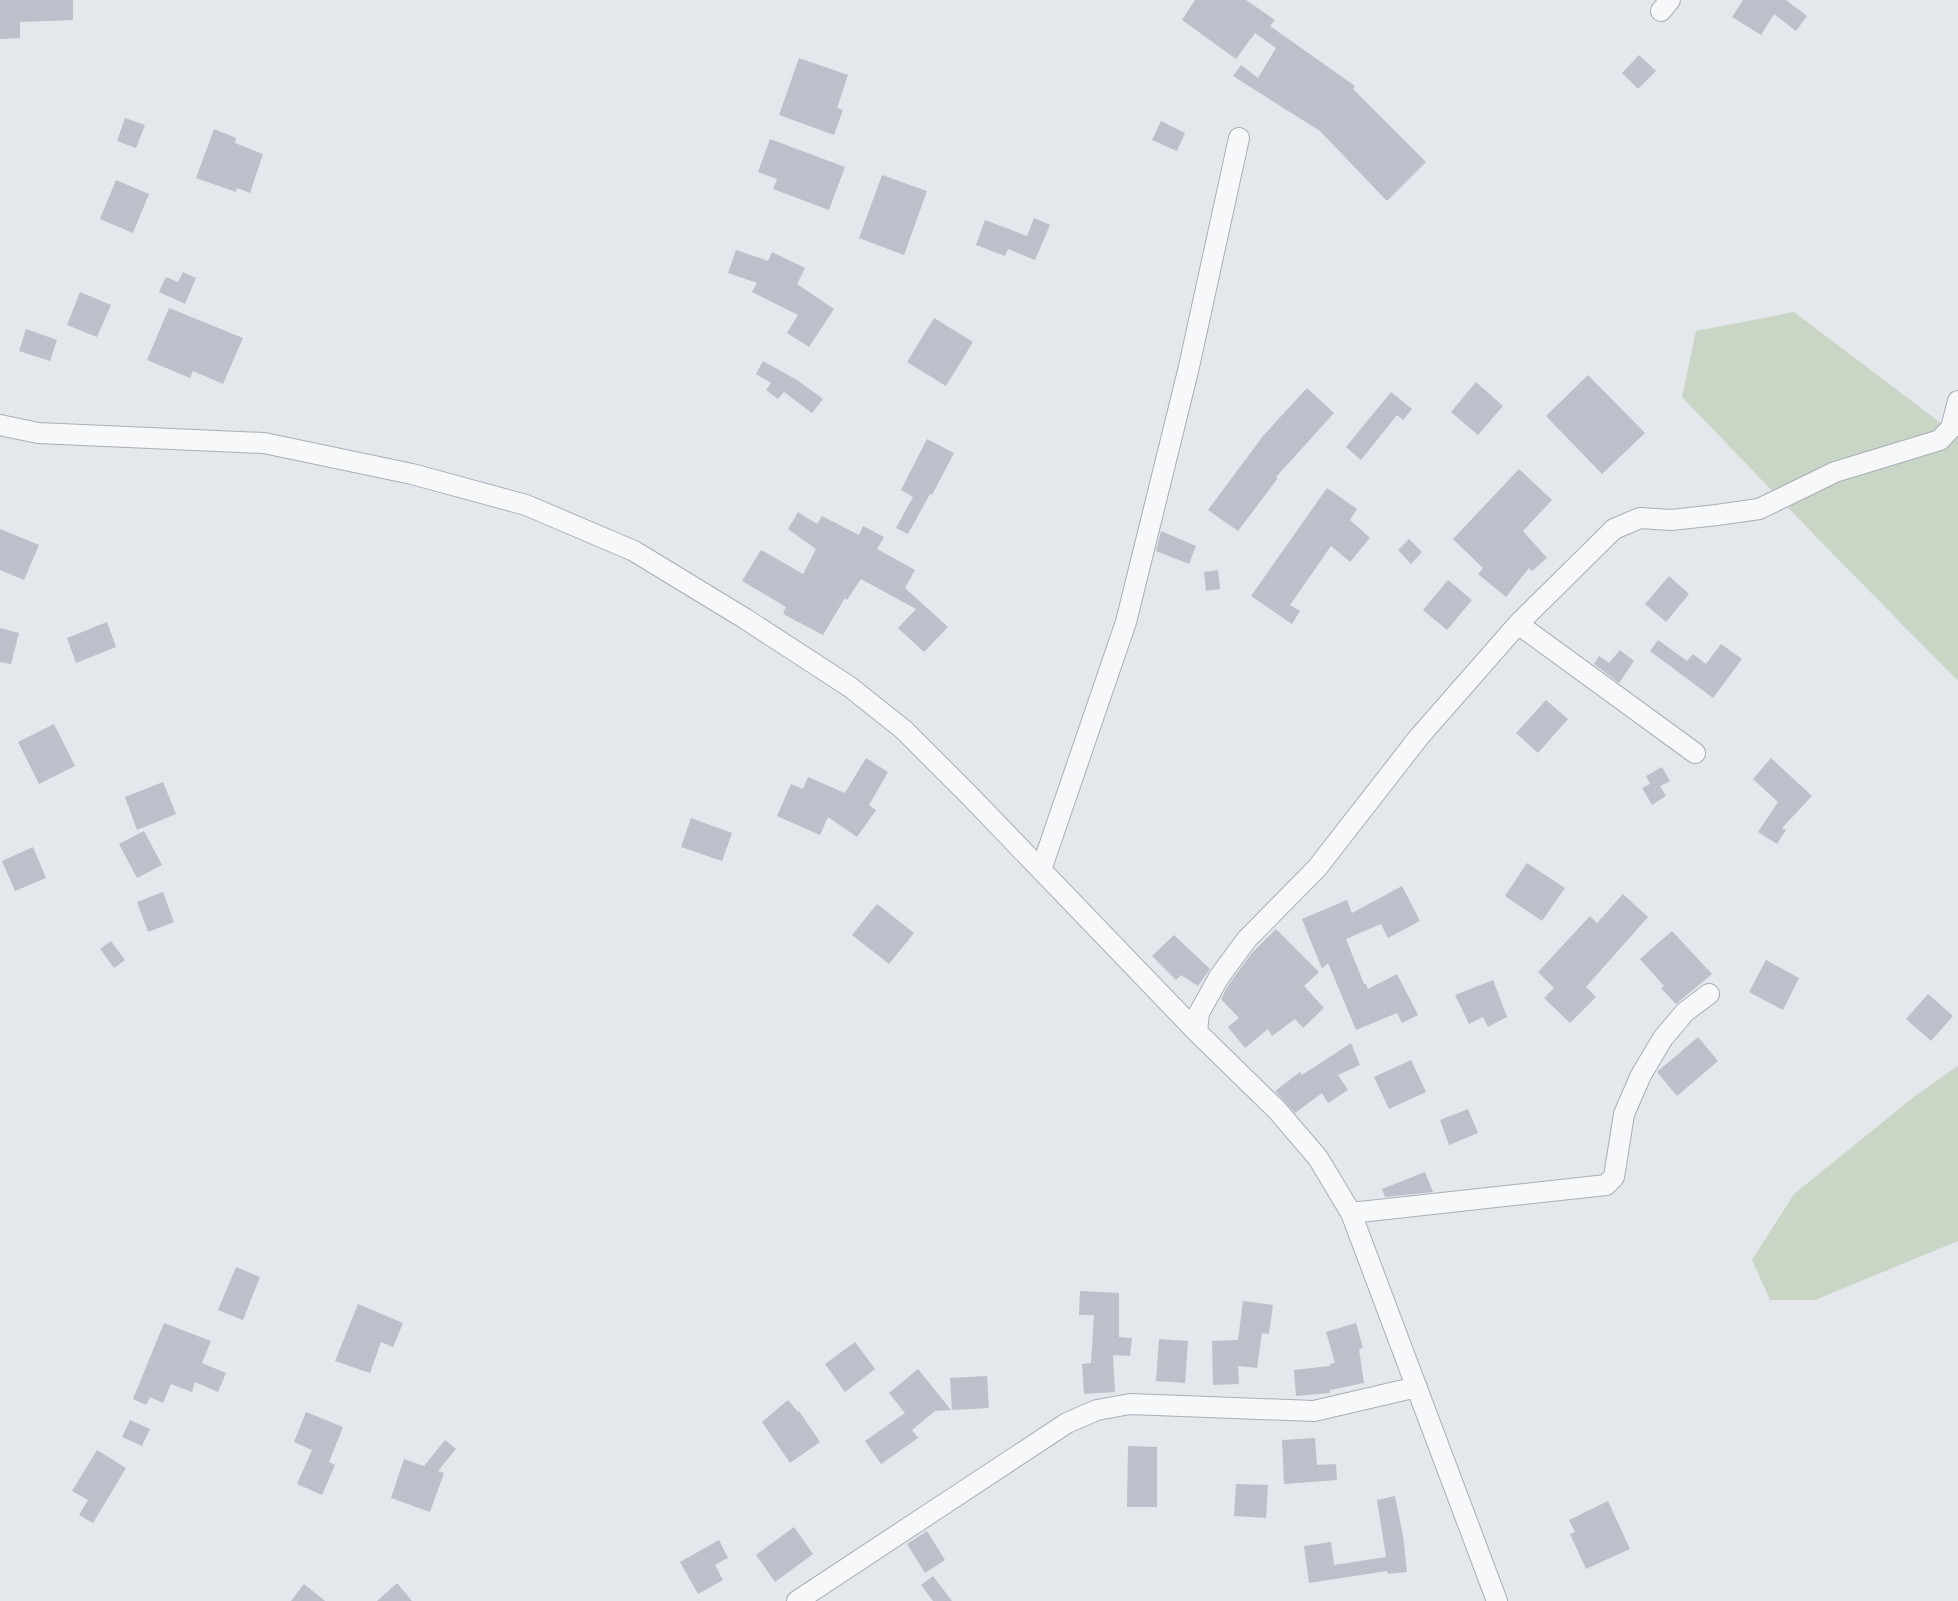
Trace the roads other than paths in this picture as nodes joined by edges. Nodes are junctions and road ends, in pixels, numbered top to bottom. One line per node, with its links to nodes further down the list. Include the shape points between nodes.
1 (1239, 138): 6 (street, via 1188,371 1126,622)
2 (1958, 401): 4 (street, via 1952,428 1940,440 1835,472 1759,509 1671,520 1640,518 1614,529)
3 (0, 424): 6 (street, via 38,434 264,442 412,474 526,505 623,546 850,687 904,730)
4 (1518, 624): 5 (street); 8 (street, via 1419,737 1317,868 1247,939 1199,1013)
5 (1695, 753)
6 (1041, 870): 8 (street)
7 (1709, 994): 9 (street, via 1685,1011 1641,1075 1623,1114 1614,1177 1606,1185)
8 (1197, 1032): 9 (street, via 1277,1110 1318,1158)
9 (1351, 1212): 10 (street)
10 (1416, 1387): 11 (street, via 1314,1411 1130,1404 1097,1410 1067,1423); 12 (street)
11 (797, 1601)
12 (1497, 1601)

